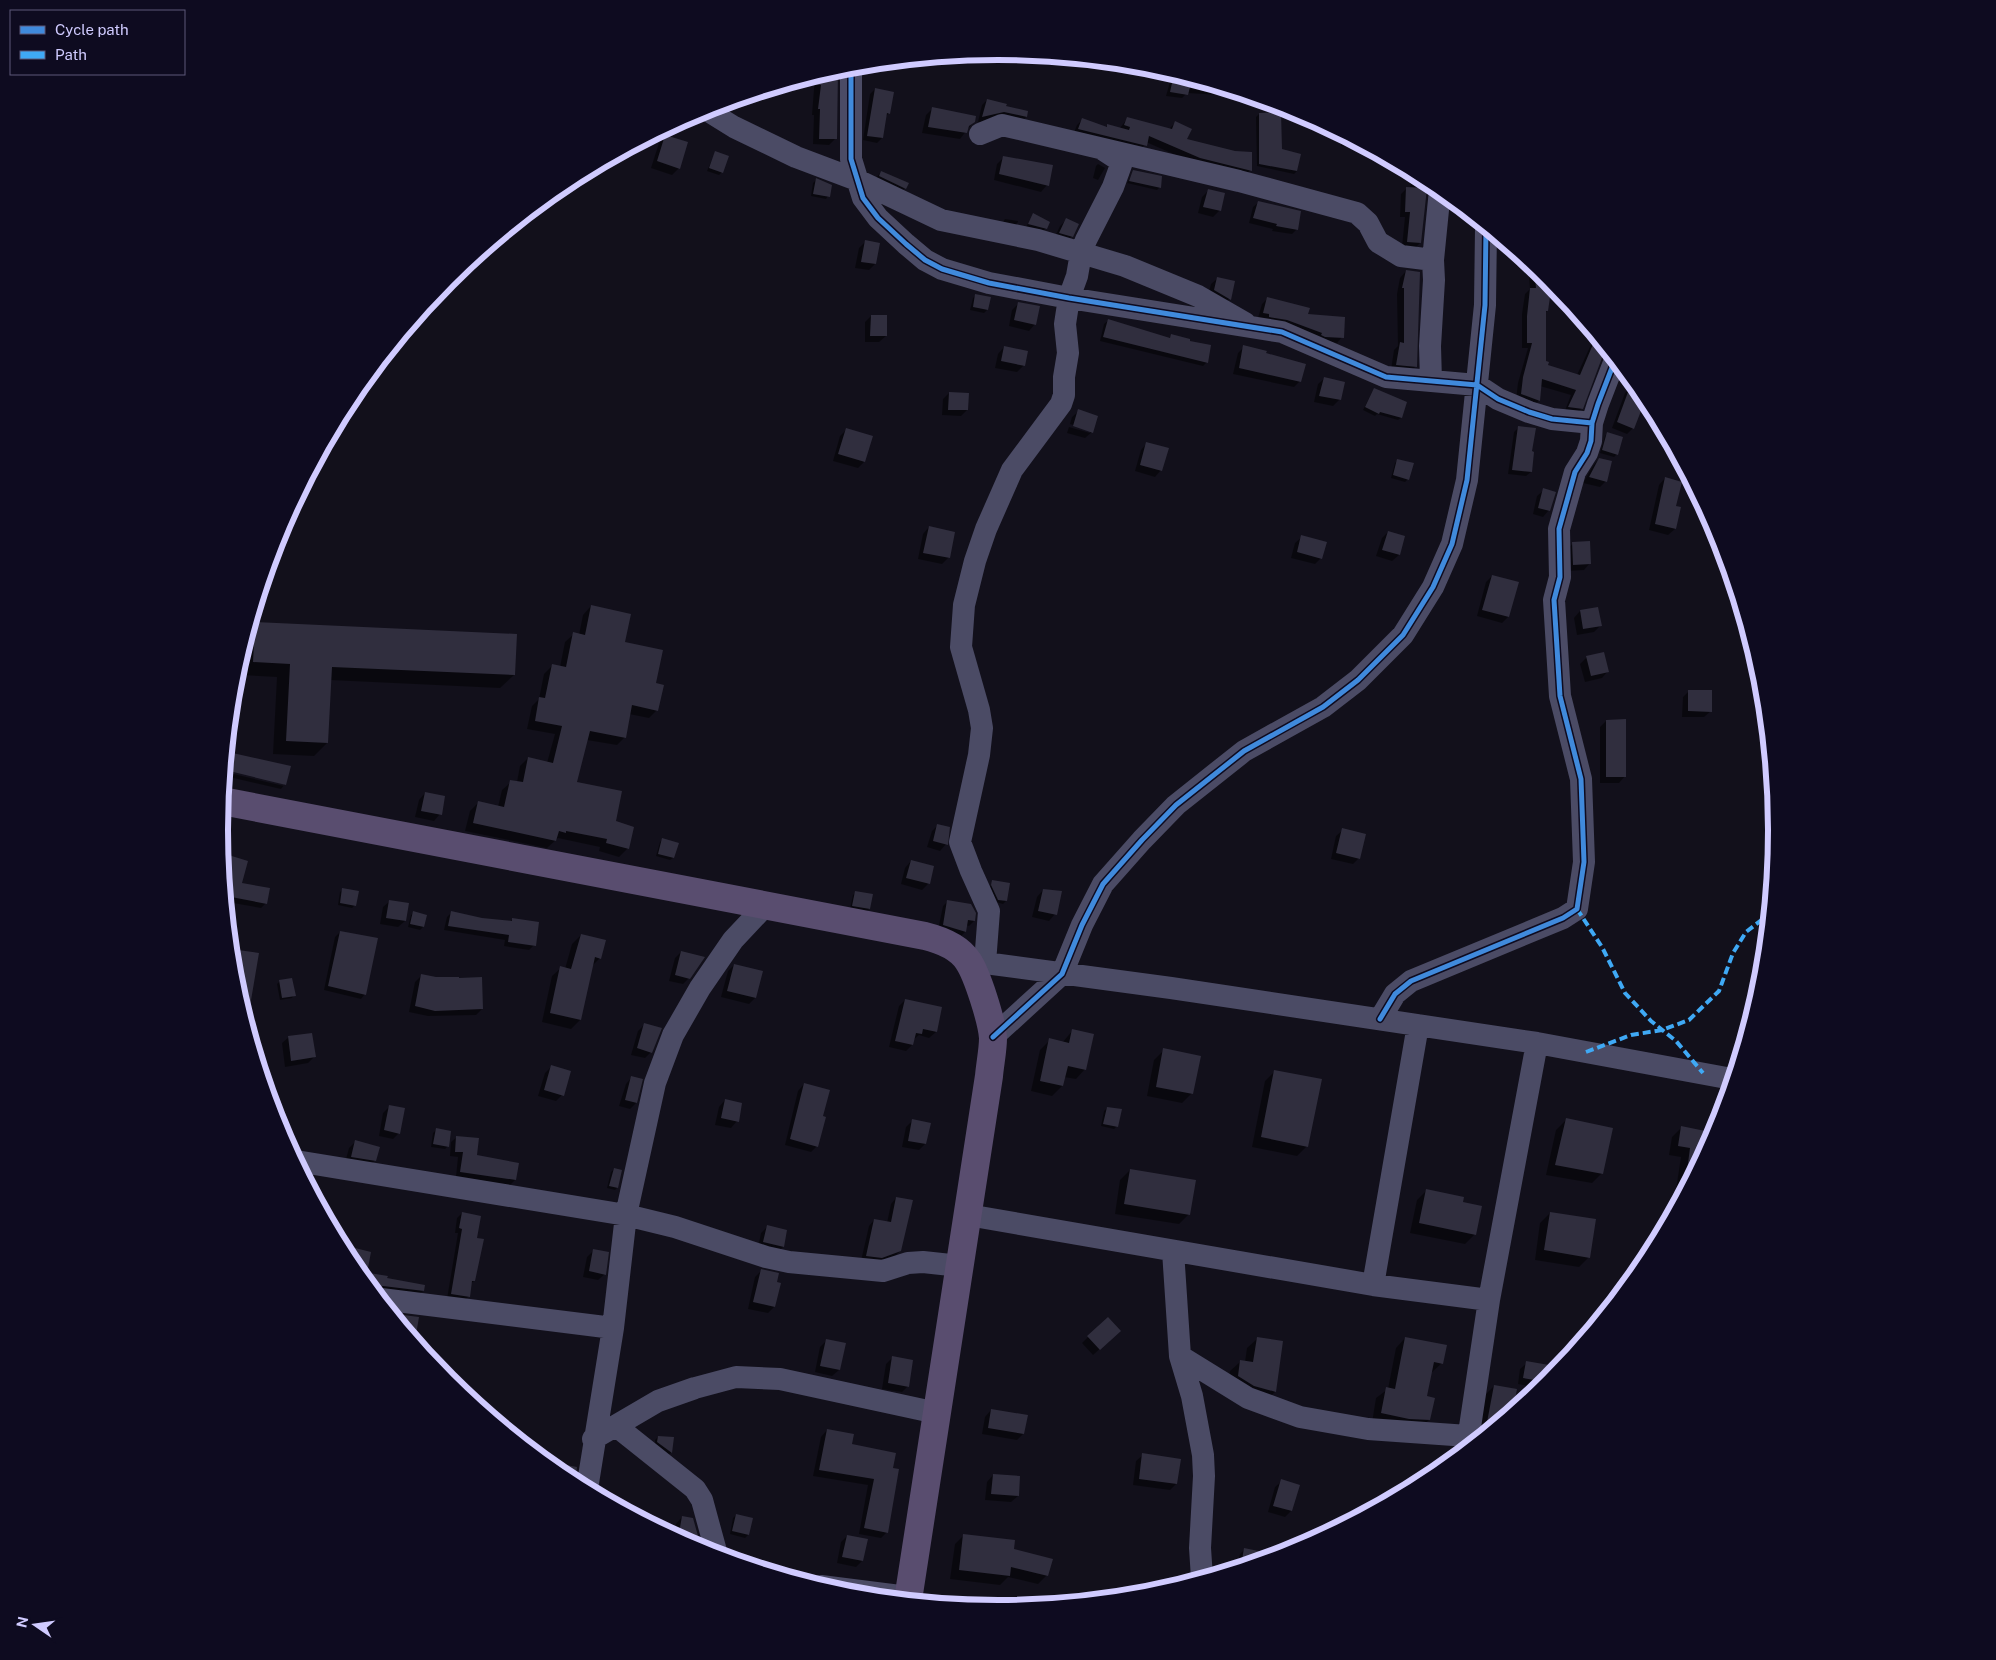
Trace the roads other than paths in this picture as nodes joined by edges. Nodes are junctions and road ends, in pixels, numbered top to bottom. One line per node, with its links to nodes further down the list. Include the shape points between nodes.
1 (851, 75): 5 (street, via 851,158)
2 (714, 115): 5 (street, via 796,157)
3 (980, 134): 4 (street, via 1002,125)
4 (1102, 149): 8 (street, via 1122,162); 9 (street, via 1357,213 1368,222 1378,242 1393,252)
5 (857, 180): 8 (street, via 941,220 1038,240); 10 (street, via 863,198 878,218 925,260 942,269 989,283)
6 (1439, 199): 9 (street)
7 (1486, 234): 14 (street)
8 (1081, 253): 10 (street); 11 (street, via 1125,266 1198,296)
9 (1433, 260): 13 (street)
10 (1069, 298): 11 (street); 18 (street, via 1065,324 1068,353 1061,404 1012,470 986,529 964,605 961,647 982,728 960,842 989,911)
11 (1257, 330): 13 (street, via 1282,332 1386,377)
12 (1613, 366): 15 (street)
13 (1431, 381): 14 (street)
14 (1477, 385): 15 (street, via 1498,399 1528,412 1552,419); 19 (street, via 1467,480 1452,544 1434,586 1403,635 1358,680 1323,707 1244,751 1176,806 1104,884 1082,925)
15 (1592, 423): 20 (street, via 1591,441 1575,472 1559,529 1560,582 1554,600 1560,696 1581,779 1584,862 1577,909 1411,981 1395,994)
16 (229, 802): 17 (main road)
17 (765, 906): 18 (main road, via 942,940); 26 (street, via 733,940 672,1035 655,1083)
18 (977, 962): 19 (street); 22 (main road)
19 (1062, 974): 20 (street); 22 (street)
20 (1380, 1019): 21 (street)
21 (1418, 1025): 23 (street); 30 (street)
22 (993, 1037): 27 (main road)
23 (1537, 1043): 24 (street); 31 (street)
24 (1727, 1078)
25 (303, 1162): 26 (street)
26 (626, 1215): 29 (street, via 675,1226 789,1262 883,1271 908,1263); 33 (street)
27 (968, 1215): 28 (street); 29 (main road)
28 (1173, 1251): 30 (street); 34 (street)
29 (960, 1266): 35 (main road)
30 (1373, 1285): 31 (street)
31 (1489, 1300): 38 (street)
32 (389, 1301): 33 (street)
33 (613, 1328): 37 (street)
34 (1180, 1356): 39 (street, via 1248,1398 1300,1416); 42 (street, via 1192,1396 1203,1455)
35 (937, 1413): 36 (street, via 780,1380 736,1377 658,1401); 43 (main road)
36 (616, 1426): 37 (street); 41 (street, via 695,1489 702,1500)
37 (594, 1439): 40 (street)
38 (1468, 1440)
39 (1466, 1442)
40 (588, 1481)
41 (714, 1545)
42 (1202, 1573)
43 (909, 1594)

